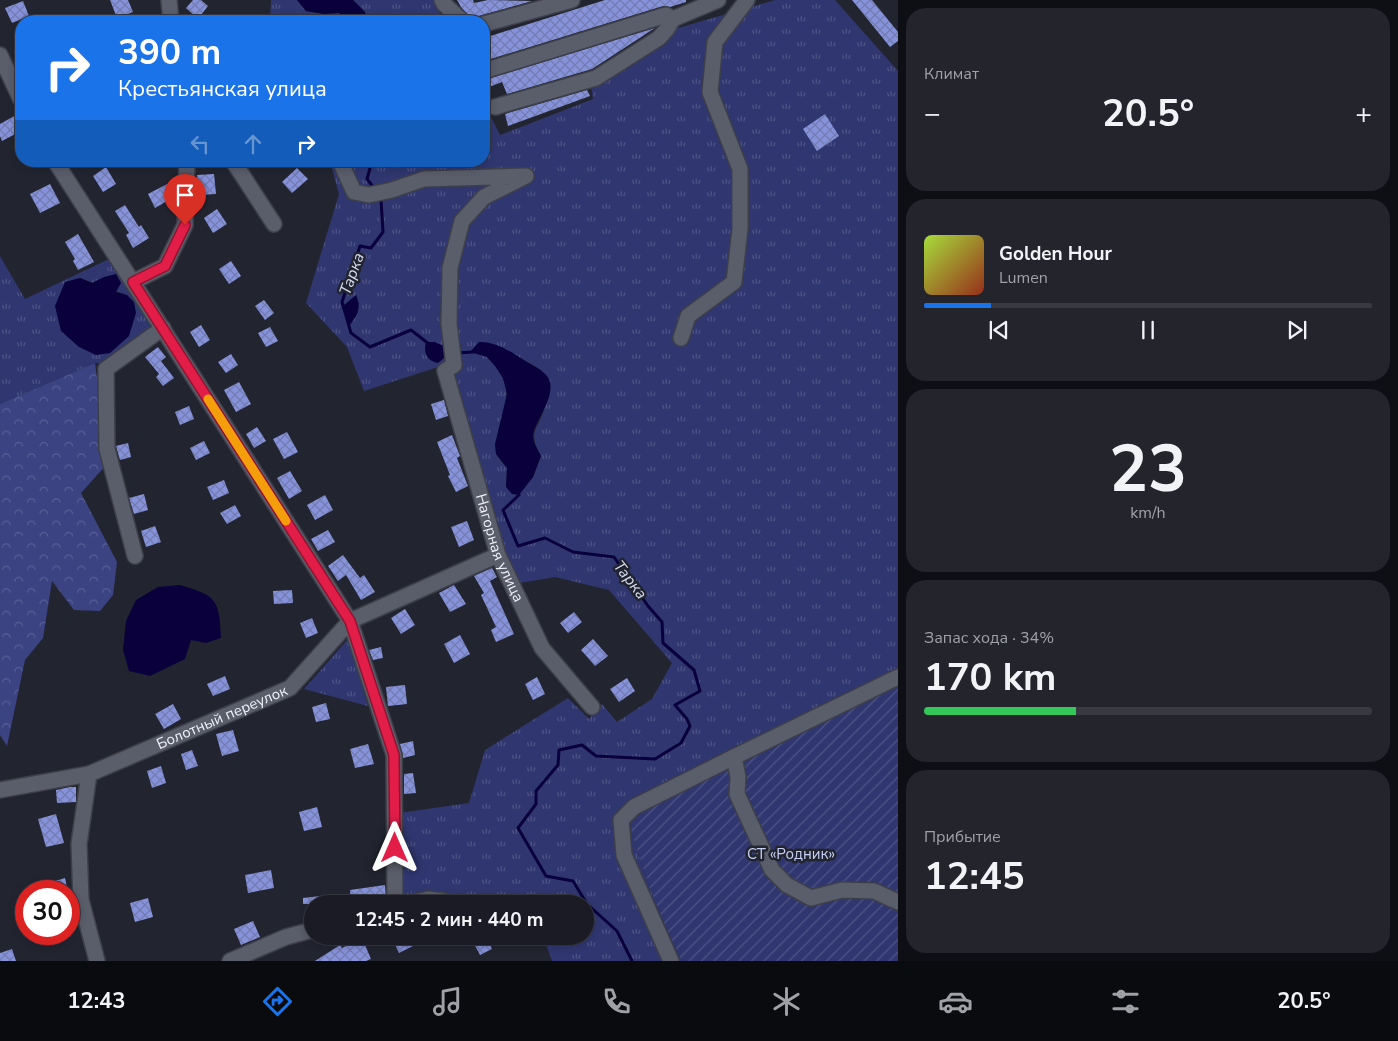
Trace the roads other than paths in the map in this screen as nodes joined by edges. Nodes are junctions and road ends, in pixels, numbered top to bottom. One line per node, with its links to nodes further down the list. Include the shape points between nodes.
1 (169, 0): 6 (street)
2 (442, 0): 7 (street)
3 (572, 0): 9 (street)
4 (718, 0): 8 (street)
5 (746, 0): 21 (street, via 715,42 710,92 740,169 740,228 734,282 688,316)
6 (170, 15)
7 (456, 15)
8 (673, 19): 11 (street, via 666,15); 13 (street, via 658,38 596,78)
9 (490, 22)
10 (0, 55): 12 (street)
11 (490, 69)
12 (15, 87)
13 (495, 107)
14 (59, 167): 19 (street)
15 (187, 167): 19 (street, via 185,225 165,266)
16 (237, 167): 18 (street)
17 (343, 167): 22 (street, Нагорная улица, via 354,192 369,195 424,179 526,176 484,197 462,221 450,268 450,368)
18 (274, 224)
19 (133, 282): 20 (street)
20 (163, 328): 23 (street, via 106,368 108,449); 24 (street)
21 (681, 338)
22 (498, 555): 24 (street, Болотный переулок); 26 (street, Нагорная улица, via 542,648)
23 (135, 556)
24 (350, 621): 28 (street, Болотный переулок, via 290,688); 30 (street, via 394,755)
25 (898, 677): 27 (street)
26 (592, 707)
27 (734, 757): 31 (street, via 737,794 772,870 787,885 811,898 842,890 874,891); 35 (street, via 634,806 621,820 624,855)
28 (89, 774): 29 (street, Болотный переулок); 33 (street, via 78,844 81,900)
29 (0, 790)
30 (395, 895)
31 (898, 902)
32 (304, 932): 34 (street)
33 (97, 961)
34 (230, 961)
35 (672, 961)

